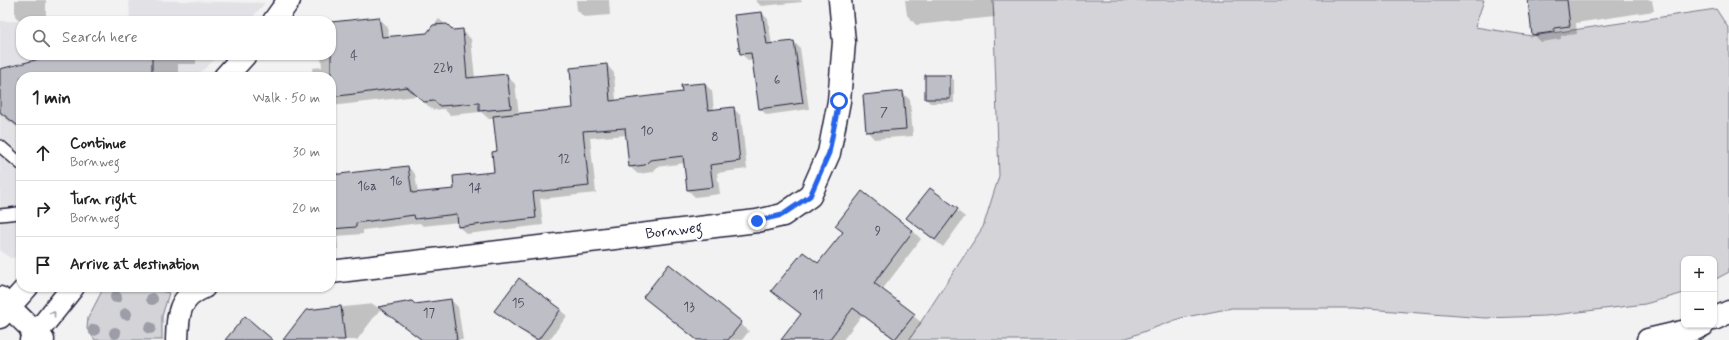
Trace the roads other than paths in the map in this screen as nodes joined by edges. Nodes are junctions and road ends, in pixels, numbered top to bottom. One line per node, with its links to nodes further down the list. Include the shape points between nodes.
1 (289, 0): 3 (main road)
2 (840, 0): 10 (main road, Bornweg, via 844,42 839,101 829,153 810,196 782,215 757,221)
3 (278, 16)
4 (240, 60): 5 (main road)
5 (230, 72)
6 (0, 146): 7 (lane)
7 (16, 160)
8 (16, 213): 9 (lane)
9 (0, 215)
10 (336, 271)
11 (21, 292): 14 (main road)
12 (69, 292): 18 (main road, one-way to 12)
13 (193, 292): 19 (main road, via 182,306 178,317)
14 (3, 307): 18 (main road)
15 (1729, 312): 16 (main road)
16 (1717, 318)
17 (1697, 328): 20 (main road)
18 (37, 338)
19 (177, 340)
20 (1648, 340)

